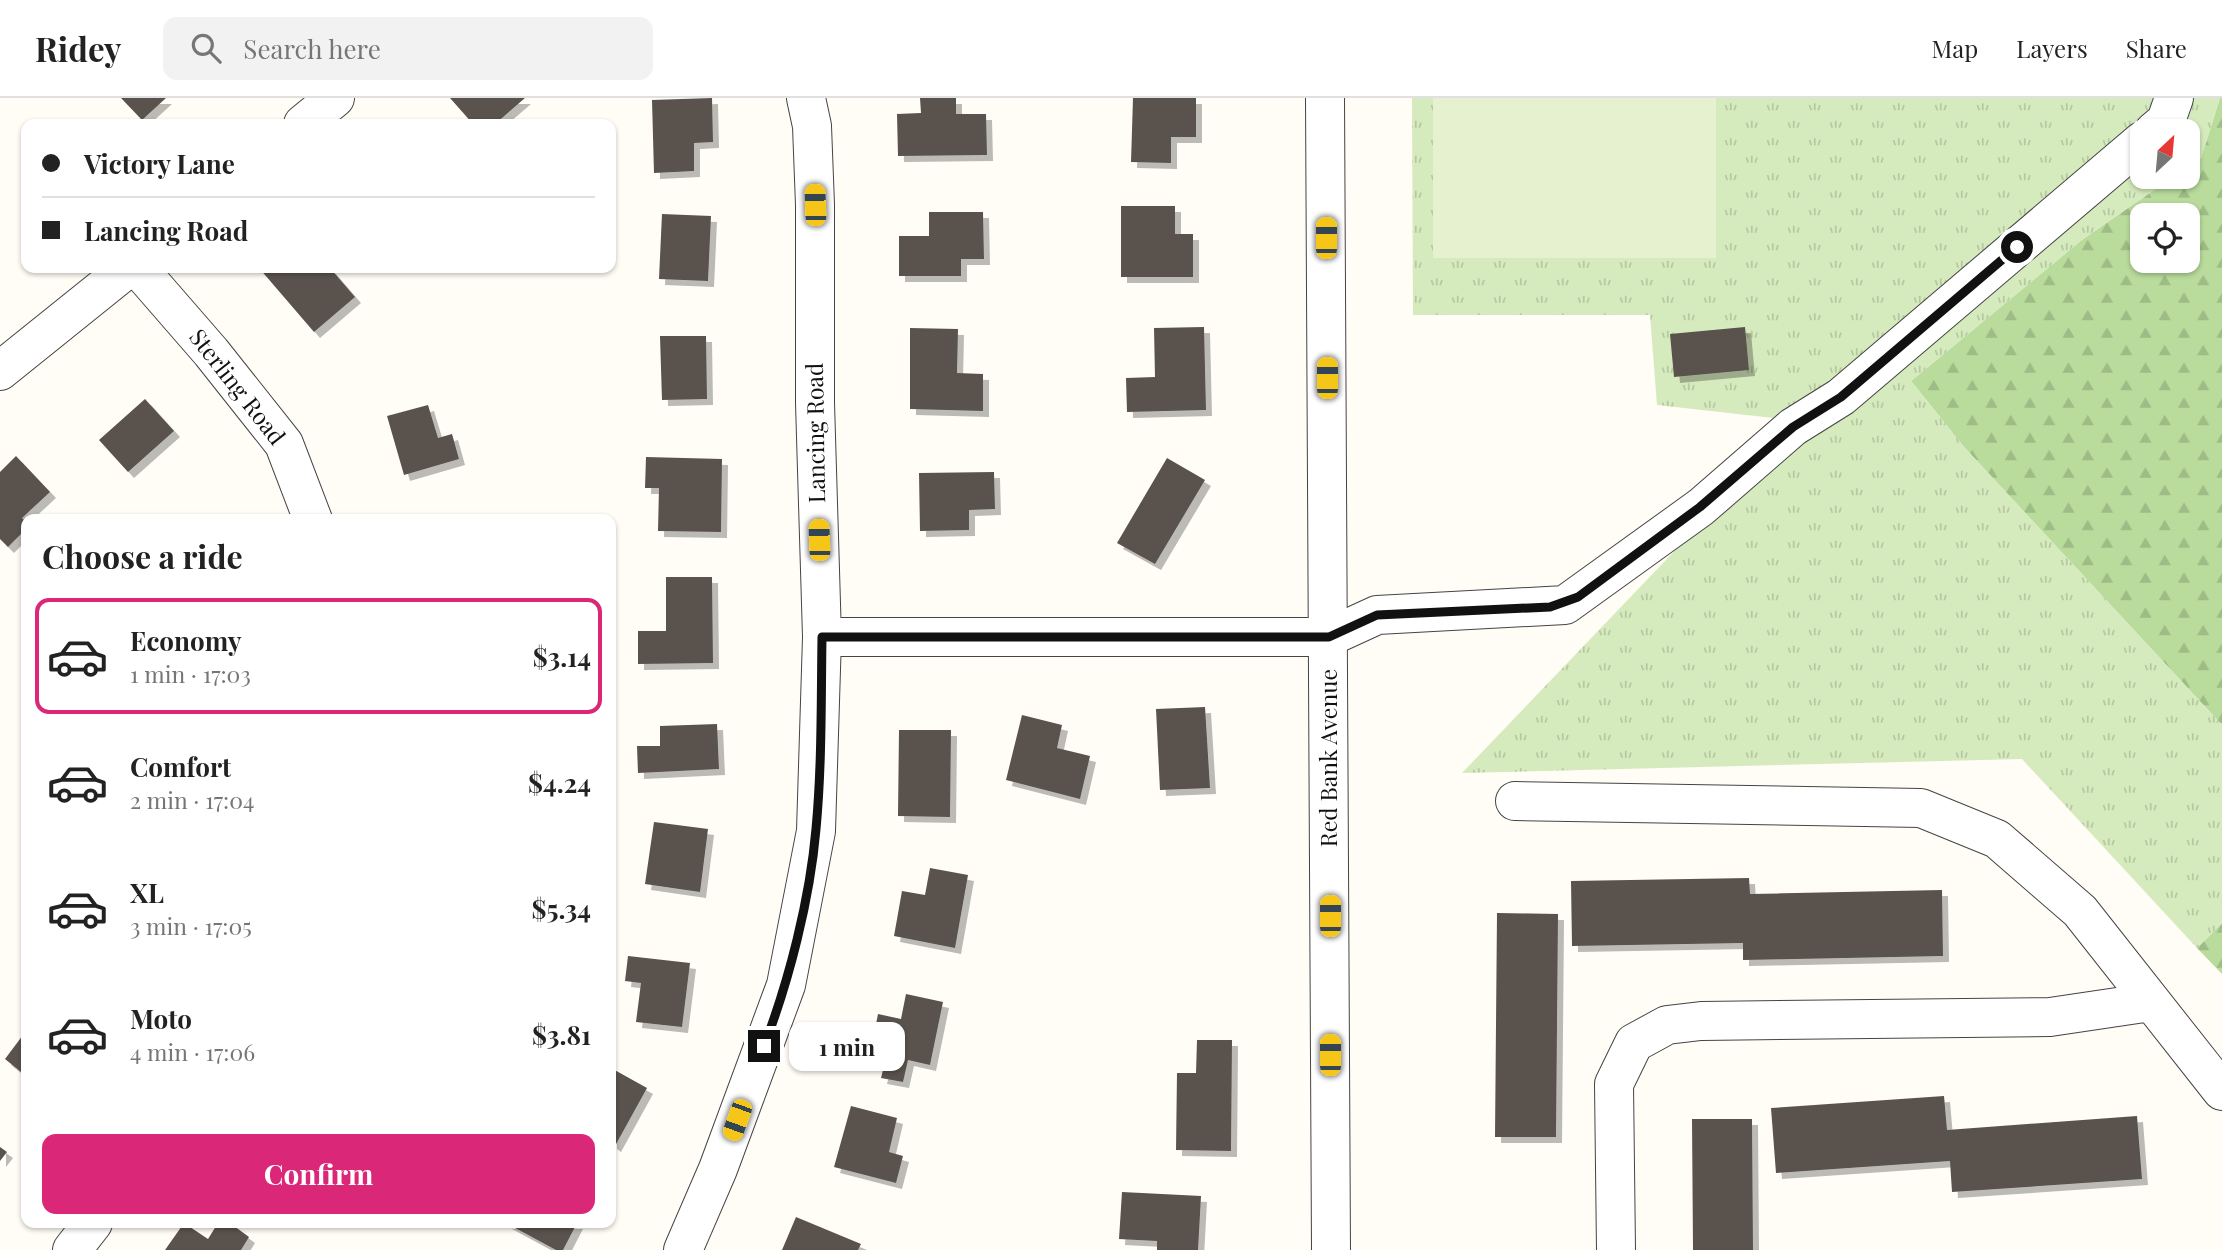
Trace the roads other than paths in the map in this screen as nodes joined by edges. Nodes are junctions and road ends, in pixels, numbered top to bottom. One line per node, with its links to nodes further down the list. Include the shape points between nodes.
1 (335, 98): 5 (street)
2 (806, 98): 12 (street, Lancing Road, via 812,126 815,205)
3 (1325, 98): 13 (street, Red Bank Avenue)
4 (2174, 98): 6 (street)
5 (309, 119)
6 (2167, 119)
7 (2130, 151): 13 (street, via 1841,397 1793,427 1700,507 1578,597 1550,607 1377,615)
8 (122, 273): 10 (street)
9 (142, 273): 11 (street, Sterling Road, via 284,444)
10 (0, 371)
11 (311, 514)
12 (822, 637): 13 (street); 19 (street, Lancing Road, via 816,831 786,985)
13 (1329, 637): 20 (street, Red Bank Avenue)
14 (1515, 801): 15 (street, via 1921,808 1997,838 2080,911)
15 (2151, 1002): 16 (street); 21 (street, via 2050,1017 1667,1025 1634,1043 1614,1084)
16 (2222, 1091)
17 (89, 1228): 18 (street)
18 (72, 1250)
19 (683, 1250)
20 (1331, 1250)
21 (1616, 1250)

